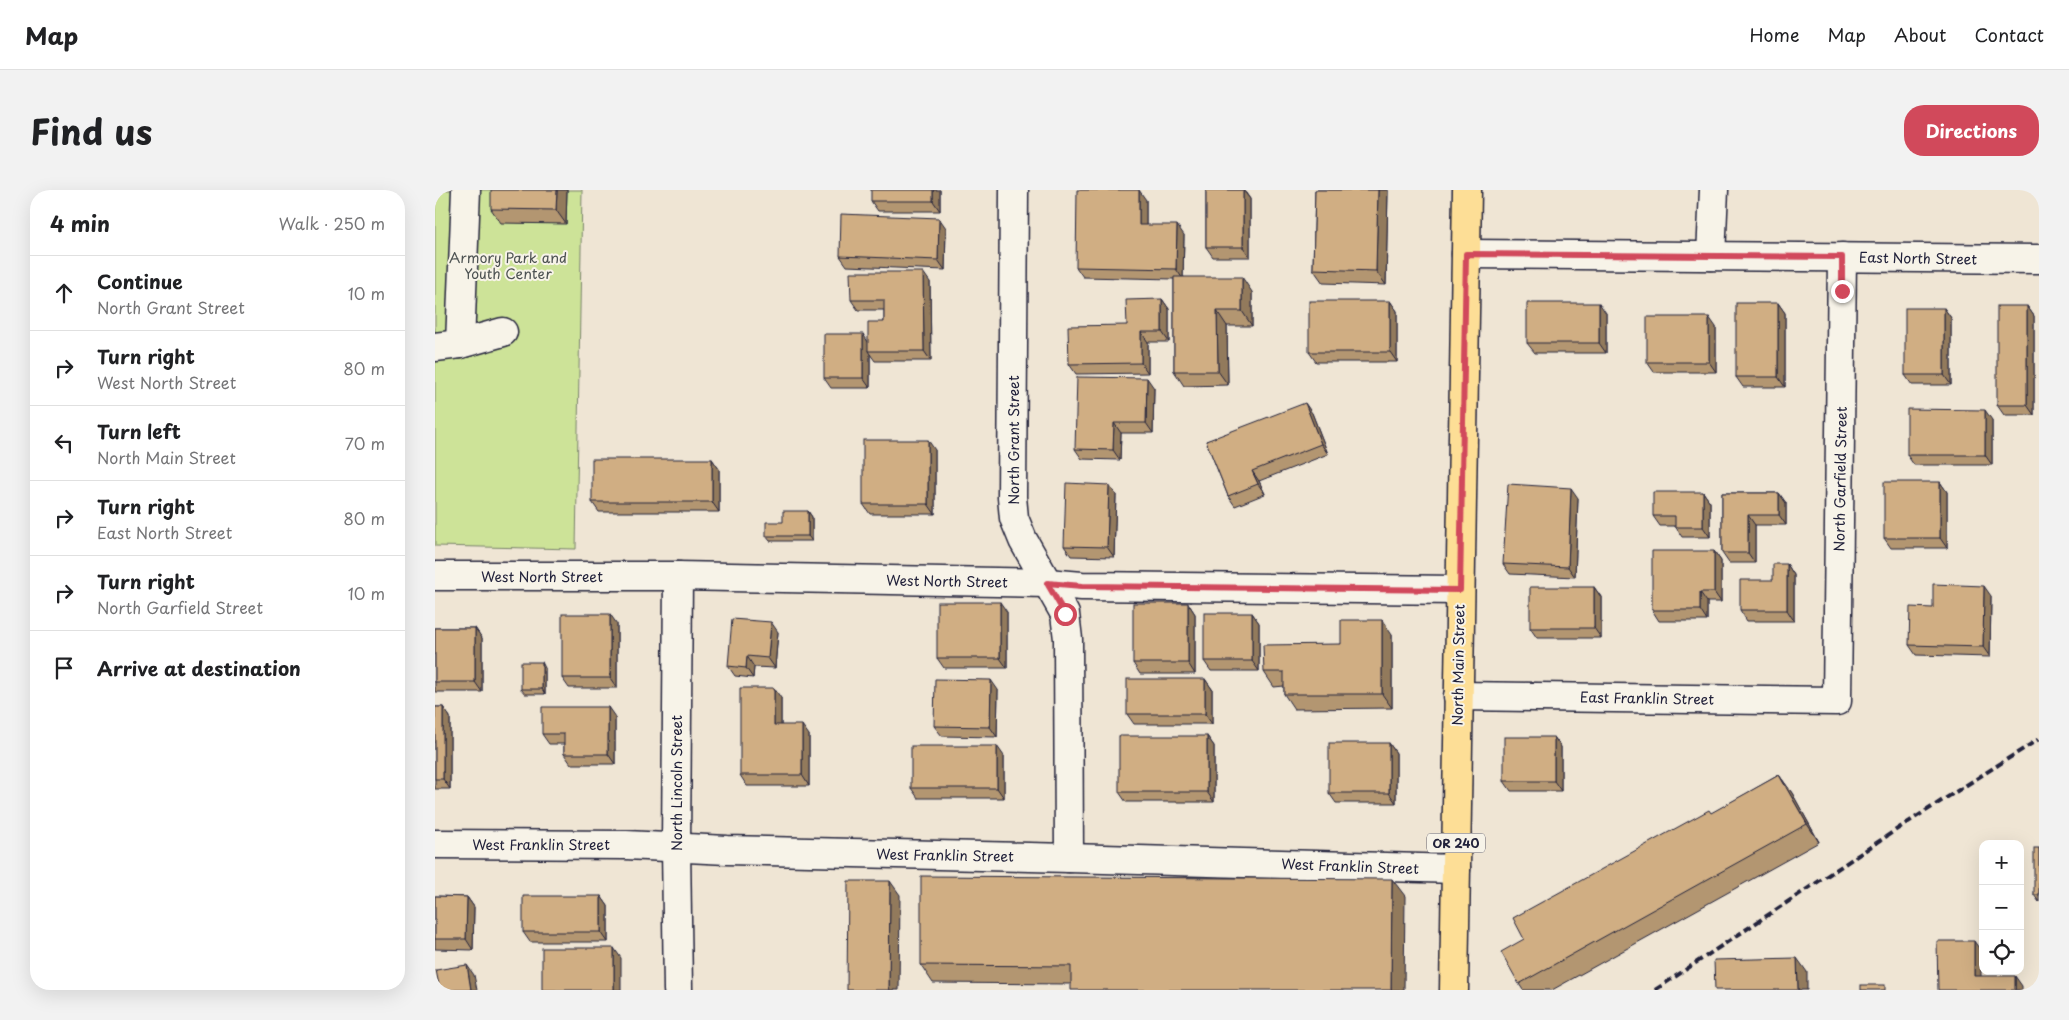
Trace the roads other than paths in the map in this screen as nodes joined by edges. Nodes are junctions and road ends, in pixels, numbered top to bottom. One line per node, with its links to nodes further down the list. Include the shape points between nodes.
1 (466, 190): 10 (street)
2 (1014, 190): 13 (street, North Grant Street, via 1012,497 1023,540)
3 (1467, 190): 5 (main road, North Main Street / OR 240)
4 (1714, 190): 6 (street)
5 (1466, 254): 6 (street, East North Street); 14 (main road, North Main Street / OR 240)
6 (1711, 256): 7 (street, East North Street)
7 (1842, 257): 8 (street, East North Street); 16 (street, North Garfield Street)
8 (2039, 259)
9 (503, 332): 10 (street)
10 (448, 346)
11 (435, 576): 12 (street, West North Street)
12 (678, 576): 13 (street, West North Street); 18 (street, North Lincoln Street)
13 (1047, 583): 14 (street, West North Street); 19 (street, North Grant Street, via 1065,614 1068,639)
14 (1460, 590): 15 (main road, North Main Street / OR 240)
15 (1458, 696): 16 (street, East Franklin Street); 20 (main road, North Main Street / OR 240)
16 (1837, 701)
17 (435, 844): 18 (street, West Franklin Street)
18 (676, 847): 19 (street, West Franklin Street); 21 (street, North Lincoln Street)
19 (1069, 858): 20 (street, West Franklin Street)
20 (1456, 869): 22 (main road, North Main Street / OR 240)
21 (678, 990)
22 (1454, 990)

